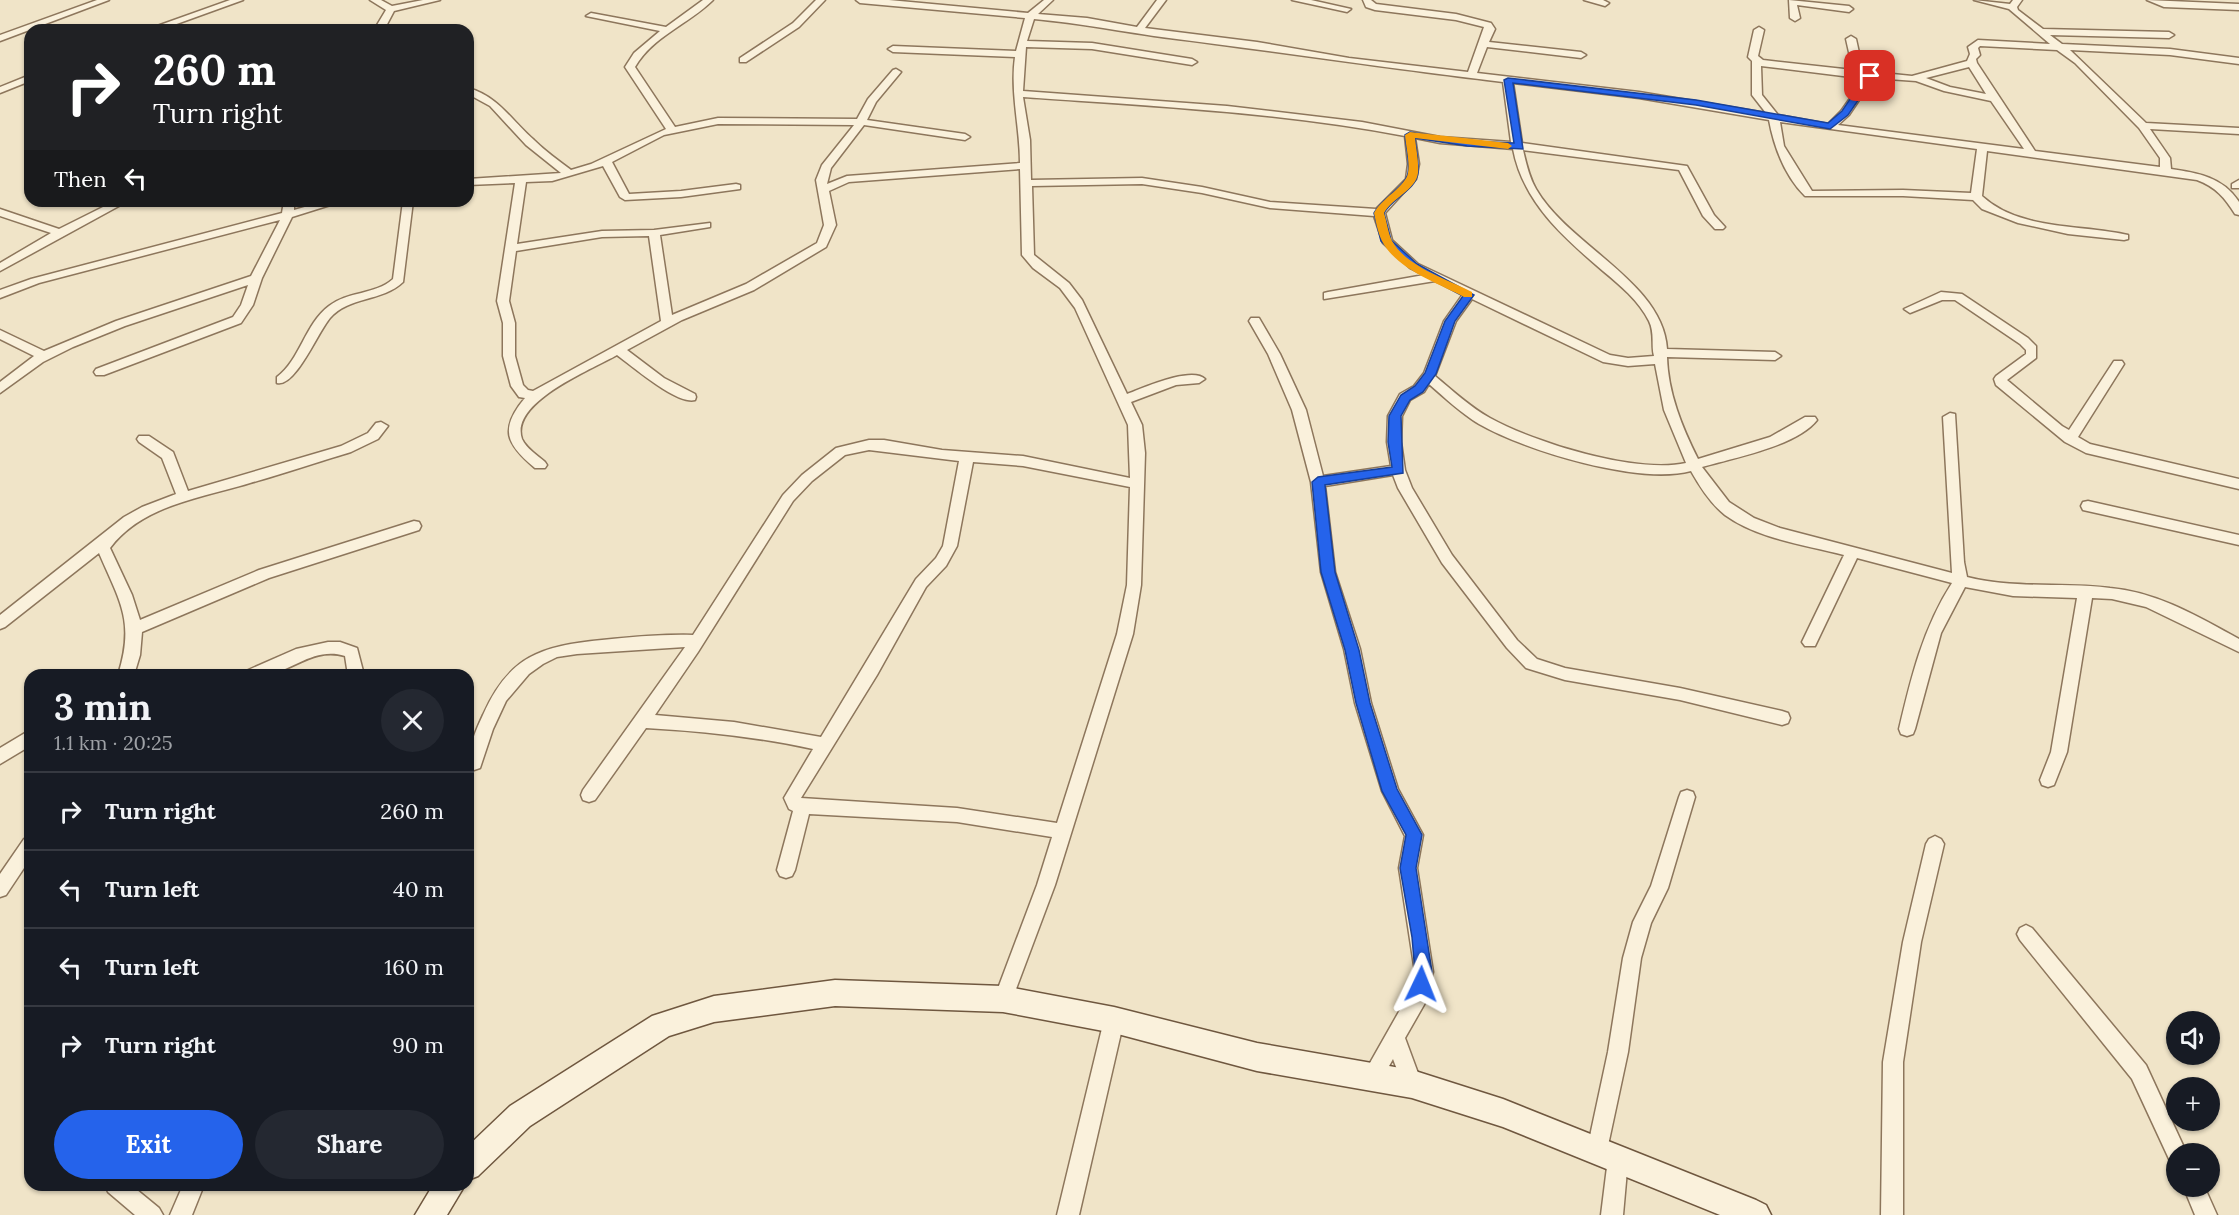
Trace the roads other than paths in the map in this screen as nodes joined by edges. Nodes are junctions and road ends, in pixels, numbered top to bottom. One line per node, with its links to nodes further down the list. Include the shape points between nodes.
1 (105, 0): 26 (street)
2 (239, 0): 27 (street)
3 (374, 0): 20 (street)
4 (436, 0): 20 (street)
5 (709, 0): 31 (street)
6 (821, 0): 42 (street, via 796,25)
7 (860, 0): 16 (street)
8 (1049, 0): 23 (street)
9 (1161, 0): 30 (street)
10 (1296, 0): 21 (street)
11 (1367, 0): 37 (street, via 1375,7 1482,22 1490,29)
12 (1588, 0): 17 (street)
13 (1978, 0): 18 (street)
14 (2151, 0): 19 (street)
15 (1792, 1): 22 (street); 25 (street)
16 (933, 3): 23 (street)
17 (1605, 3)
18 (2015, 4): 33 (street)
19 (2239, 7)
20 (391, 9): 28 (street)
21 (1347, 9)
22 (1850, 9)
23 (1031, 15): 30 (street); 40 (street)
24 (591, 16): 31 (street)
25 (1795, 18)
26 (37, 24)
27 (169, 24)
28 (382, 24)
29 (24, 29): 35 (street)
30 (1140, 29): 49 (street)
31 (669, 30): 62 (street, via 637,55 630,67)
32 (1759, 30): 43 (street)
33 (2042, 32): 34 (street); 38 (street)
34 (2169, 35)
35 (0, 37)
36 (1851, 39): 48 (street)
37 (1484, 44): 41 (street); 49 (street)
38 (2063, 48): 44 (street, via 2170,52); 46 (street, via 1978,43 1973,47); 60 (street)
39 (892, 49): 40 (street)
40 (1021, 49): 45 (street, via 1092,46); 56 (street)
41 (1581, 55)
42 (742, 60)
43 (1756, 61): 48 (street); 58 (street, via 1757,94)
44 (2239, 61)
45 (1192, 62)
46 (1972, 63): 51 (street); 57 (street)
47 (896, 72): 59 (street, via 872,101)
48 (1858, 75): 50 (street)
49 (1471, 76): 53 (street)
50 (1870, 76): 51 (street); 61 (street, via 1845,113)
51 (1919, 79): 57 (street)
52 (24, 80): 54 (street)
53 (1508, 80): 58 (street, via 1638,95); 66 (street)
54 (0, 90)
55 (474, 92): 73 (street, via 494,102 525,138)
56 (1018, 94): 64 (street, via 1227,109 1362,125); 70 (street)
57 (1994, 99): 68 (street)
58 (1774, 117): 61 (street); 82 (street, via 1779,146 1809,194)
59 (862, 122): 62 (street, via 718,121); 65 (street); 71 (street)
60 (2143, 126): 63 (street); 72 (street, via 2165,158)
61 (1830, 127): 67 (street)
62 (672, 131): 69 (street)
63 (2239, 131)
64 (1410, 135): 66 (street); 89 (street, via 1410,181 1384,203)
65 (965, 136)
66 (1520, 147): 92 (street, via 1683,168 1708,216); 110 (street, via 1534,194 1580,246 1645,305 1656,321)
67 (1982, 147): 68 (street); 82 (street)
68 (2032, 154): 72 (street)
69 (606, 161): 73 (street); 80 (street, via 625,197)
70 (1025, 166): 74 (street); 77 (street)
71 (826, 167): 74 (street); 81 (street)
72 (2166, 171): 79 (street)
73 (569, 174): 75 (street)
74 (847, 179): 81 (street)
75 (521, 180): 76 (street); 96 (street)
76 (474, 182)
77 (1025, 183): 89 (street, via 1142,182 1202,190 1270,206); 119 (street, via 1028,255 1036,267 1071,292)
78 (2238, 185): 79 (street)
79 (2224, 187): 88 (street)
80 (736, 188)
81 (822, 190): 105 (street, via 830,225 822,245 750,287)
82 (1976, 197): 95 (street, via 1989,210 2045,227)
83 (111, 207): 93 (street)
84 (288, 207): 90 (street)
85 (317, 207): 90 (street)
86 (407, 207): 115 (street, via 399,279 392,288 333,308)
87 (0, 212): 93 (street)
88 (2239, 212)
89 (1379, 213): 98 (street, via 1387,241 1399,255)
90 (286, 216): 99 (street, via 272,252); 100 (street, via 58,275)
91 (706, 225): 94 (street)
92 (1719, 227)
93 (60, 233): 97 (street)
94 (654, 233): 96 (street, via 602,234); 105 (street)
95 (2124, 237)
96 (511, 248): 117 (street, via 503,301 509,322 509,356 517,386 524,394)
97 (0, 268)
98 (1435, 277): 101 (street); 102 (street)
99 (256, 278): 108 (street, via 121,323); 112 (street, via 247,309 237,320)
100 (0, 294)
101 (1469, 295): 110 (street, via 1607,359 1628,362); 113 (street, via 1450,321)
102 (1328, 296)
103 (1910, 309): 124 (street, via 1941,296 1958,297 2024,341 2032,355 2000,379 2002,385)
104 (1255, 321): 129 (street, via 1299,410)
105 (667, 323): 107 (street)
106 (0, 334): 108 (street)
107 (618, 350): 117 (street); 118 (street, via 660,381)
108 (44, 356): 116 (street)
109 (1775, 356): 110 (street)
110 (1659, 357): 126 (street, via 1666,398)
111 (2118, 364): 124 (street)
112 (100, 372)
113 (1428, 377): 126 (street, via 1484,421 1536,443 1652,469 1678,469); 128 (street, via 1405,398 1395,416)
114 (1199, 379): 119 (street, via 1174,381)
115 (281, 380)
116 (0, 390)
117 (535, 395): 127 (street, via 517,416 515,439 520,451)
118 (690, 397)
119 (1122, 400): 130 (street, via 1134,425)
120 (1950, 417): 138 (street)
121 (1810, 420): 126 (street, via 1797,431 1763,444)
122 (381, 426): 132 (street, via 373,436 346,449 223,487)
123 (144, 439): 132 (street, via 168,455)
124 (2070, 439): 131 (street, via 2098,453)
125 (967, 457): 130 (street, via 1023,461); 142 (street, via 876,445 856,447 829,459 788,498); 152 (street, via 950,546 921,583 872,671)
126 (1695, 463): 137 (street, via 1724,506 1745,520)
127 (540, 465)
128 (1398, 470): 129 (street); 148 (street, via 1405,489 1447,559 1532,664)
129 (1318, 482): 167 (street, via 1328,572 1352,650 1363,703 1390,791 1414,835 1408,868 1424,972 1418,997)
130 (1137, 484): 159 (street, via 1134,585 1125,634)
131 (2239, 484)
132 (183, 495): 135 (street, via 163,502)
133 (2088, 506): 136 (street)
134 (414, 526): 141 (street, via 264,574)
135 (108, 538): 140 (street); 141 (street, via 103,547)
136 (2239, 540)
137 (1852, 553): 138 (street); 143 (street)
138 (1961, 581): 139 (street, via 2020,592); 150 (street, via 1945,603 1929,640)
139 (2085, 593): 144 (street, via 2149,602); 155 (street, via 2059,752)
140 (0, 623)
141 (136, 628): 145 (street)
142 (697, 641): 149 (street); 154 (street, via 643,641 566,650 542,657 525,668 493,709)
143 (1810, 642)
144 (2239, 646)
145 (128, 669)
146 (268, 669): 147 (street, via 327,646 352,652)
147 (355, 669)
148 (1782, 718)
149 (642, 721): 152 (street, via 711,724); 156 (street)
150 (1907, 729)
151 (24, 741): 153 (street)
152 (824, 745): 158 (street, via 792,798 795,804)
153 (0, 757)
154 (474, 763)
155 (2048, 780)
156 (589, 795)
157 (1687, 796): 171 (street, via 1659,888 1642,922 1632,958)
158 (804, 806): 159 (street, via 957,815); 162 (street)
159 (1063, 831): 165 (street)
160 (1935, 844): 183 (street, via 1912,942 1893,1062)
161 (24, 853): 163 (street)
162 (786, 870)
163 (0, 888)
164 (2026, 934): 170 (street, via 2139,1072)
165 (1003, 999): 166 (street); 172 (street, via 835,993 714,1010 662,1025 520,1116)
166 (1114, 1020): 168 (street, via 1257,1057); 180 (street)
167 (1395, 1038): 168 (street); 169 (street)
168 (1372, 1077): 169 (street)
169 (1412, 1084): 171 (street, via 1503,1113)
170 (2172, 1143)
171 (1608, 1154): 181 (street); 182 (street)
172 (474, 1160)
173 (122, 1191): 177 (street)
174 (191, 1191): 178 (street)
175 (446, 1191): 179 (street)
176 (2198, 1197): 184 (street)
177 (152, 1215)
178 (181, 1215)
179 (430, 1215)
180 (1068, 1215)
181 (1612, 1215)
182 (1756, 1215)
183 (1892, 1215)
184 (2206, 1215)

